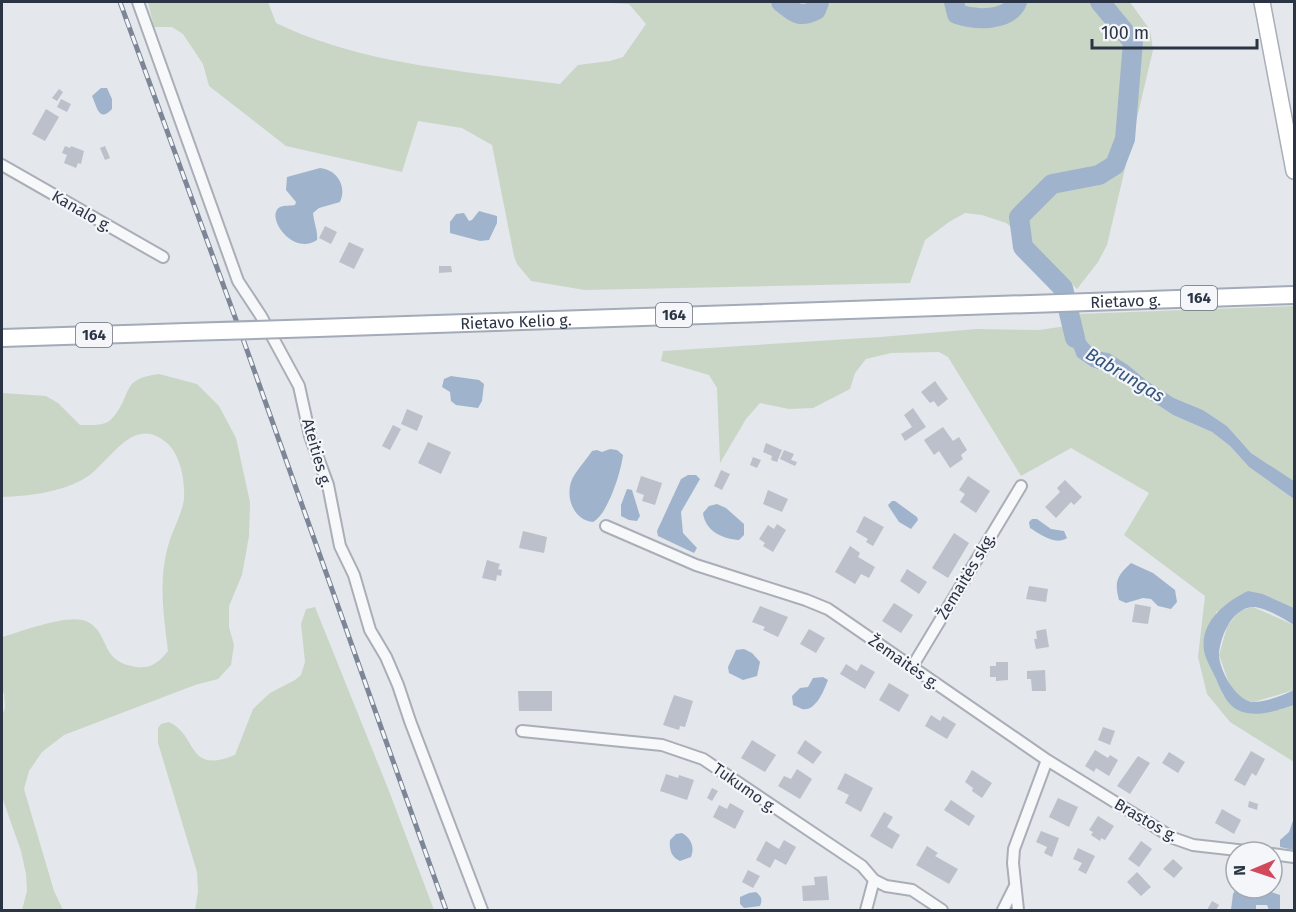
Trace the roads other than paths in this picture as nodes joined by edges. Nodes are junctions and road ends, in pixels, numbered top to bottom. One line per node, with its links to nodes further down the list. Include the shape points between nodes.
1 (138, 2): 17 (street, Ateities g., via 238,280 298,386 310,436 328,485 340,546 354,575 370,630 398,685)
2 (1262, 2): 4 (main road)
3 (2, 165): 5 (street, Kanalo g.)
4 (1294, 171)
5 (163, 257)
6 (1294, 295): 7 (main road, Rietavo g. / 164)
7 (1030, 303): 8 (main road, Rietavo Kelio g. / 164, bridge)
8 (2, 338)
9 (1021, 486): 11 (street, Žemaitės skg.)
10 (606, 526): 11 (street, Žemaitės g., via 696,565 828,609)
11 (912, 667): 13 (street, Žemaitės g.)
12 (522, 731): 15 (street, Tukumo g., via 662,745 703,759 862,866)
13 (1047, 760): 14 (street, Brastos g., via 1173,838); 16 (street, via 1014,849)
14 (1224, 848)
15 (873, 880): 18 (street); 19 (street, Tukumo g., via 912,890)
16 (1015, 885): 20 (street); 21 (street)
17 (482, 910)
18 (866, 910)
19 (942, 910)
20 (1003, 910)
21 (1018, 910)

